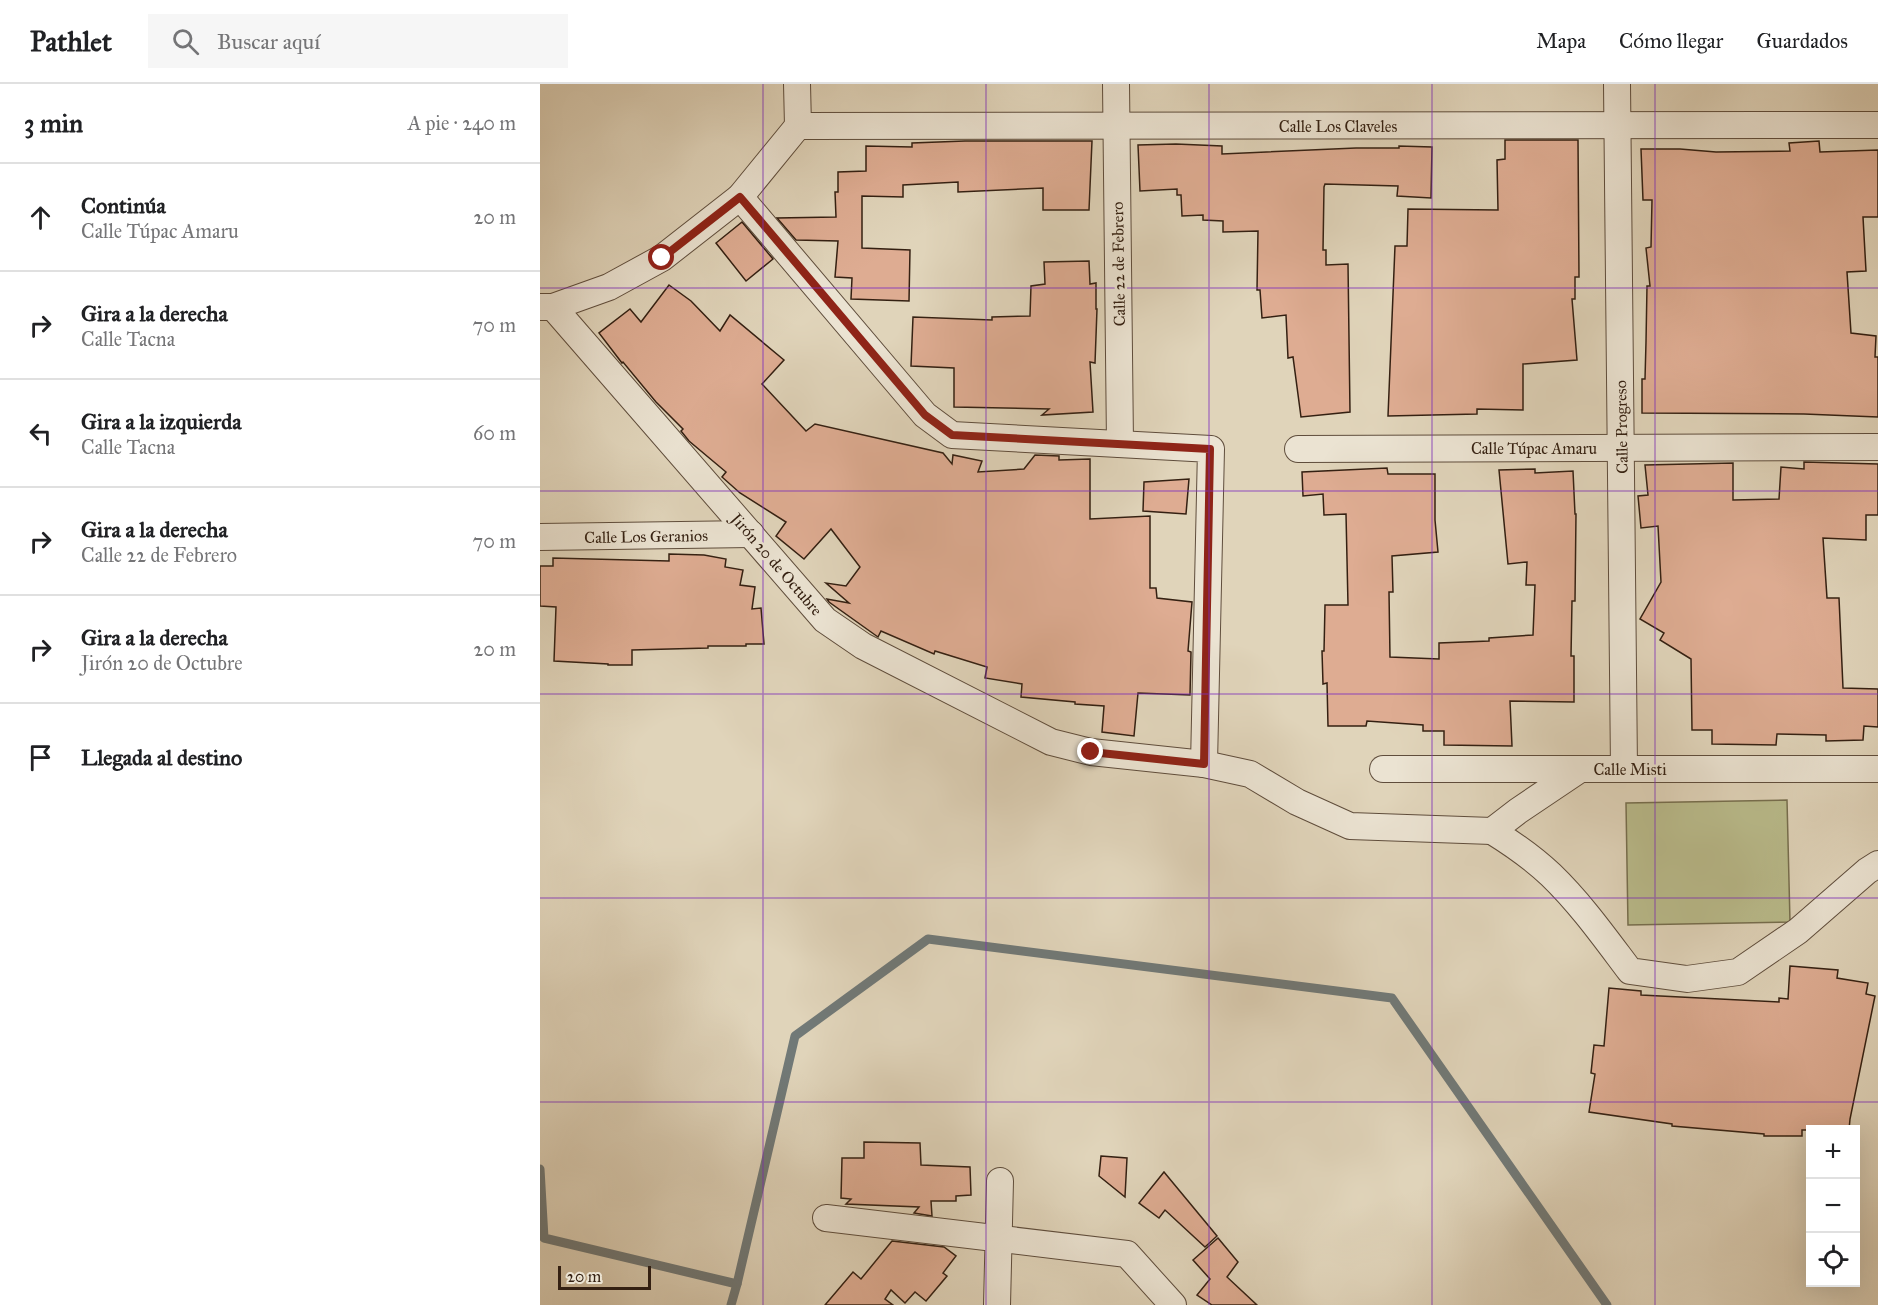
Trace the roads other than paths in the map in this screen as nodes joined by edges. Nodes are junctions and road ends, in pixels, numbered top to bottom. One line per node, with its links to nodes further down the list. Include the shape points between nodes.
1 (797, 84): 6 (street)
2 (1116, 84): 7 (street, Calle 22 de Febrero)
3 (1617, 84): 4 (street, Calle Progreso)
4 (1618, 125): 5 (street, Calle Los Claveles); 7 (street, Calle Los Claveles); 12 (street, Calle Progreso)
5 (1878, 125)
6 (798, 126): 7 (street, Calle Los Claveles); 8 (street)
7 (1117, 126): 10 (street, Calle 22 de Febrero)
8 (740, 197): 9 (street, via 662,258 609,287); 10 (street, via 925,415 952,435)
9 (546, 307): 14 (street, Jirón 20 de Octubre)
10 (1120, 444): 16 (street, via 1210,449)
11 (1878, 447): 12 (street, Calle Túpac Amaru)
12 (1621, 448): 13 (street, Calle Túpac Amaru); 18 (street, Calle Progreso)
13 (1298, 449)
14 (751, 534): 15 (street, Calle Los Geranios); 16 (street, Jirón 20 de Octubre, via 825,620 863,646 1051,742 1091,752)
15 (540, 537)
16 (1204, 764): 21 (street, Jirón 20 de Octubre, via 1250,774 1297,802 1350,826)
17 (1383, 769): 19 (street, Calle Misti)
18 (1624, 769): 19 (street, Calle Misti); 20 (street, Calle Misti)
19 (1579, 770): 21 (street)
20 (1878, 770)
21 (1492, 831): 22 (street, via 1551,875 1630,971 1687,979 1738,972 1798,931)
22 (1878, 864)
23 (1000, 1181): 25 (street)
24 (826, 1218): 25 (street)
25 (999, 1239): 26 (street); 27 (street, via 1127,1254)
26 (997, 1305)
27 (1173, 1305)

